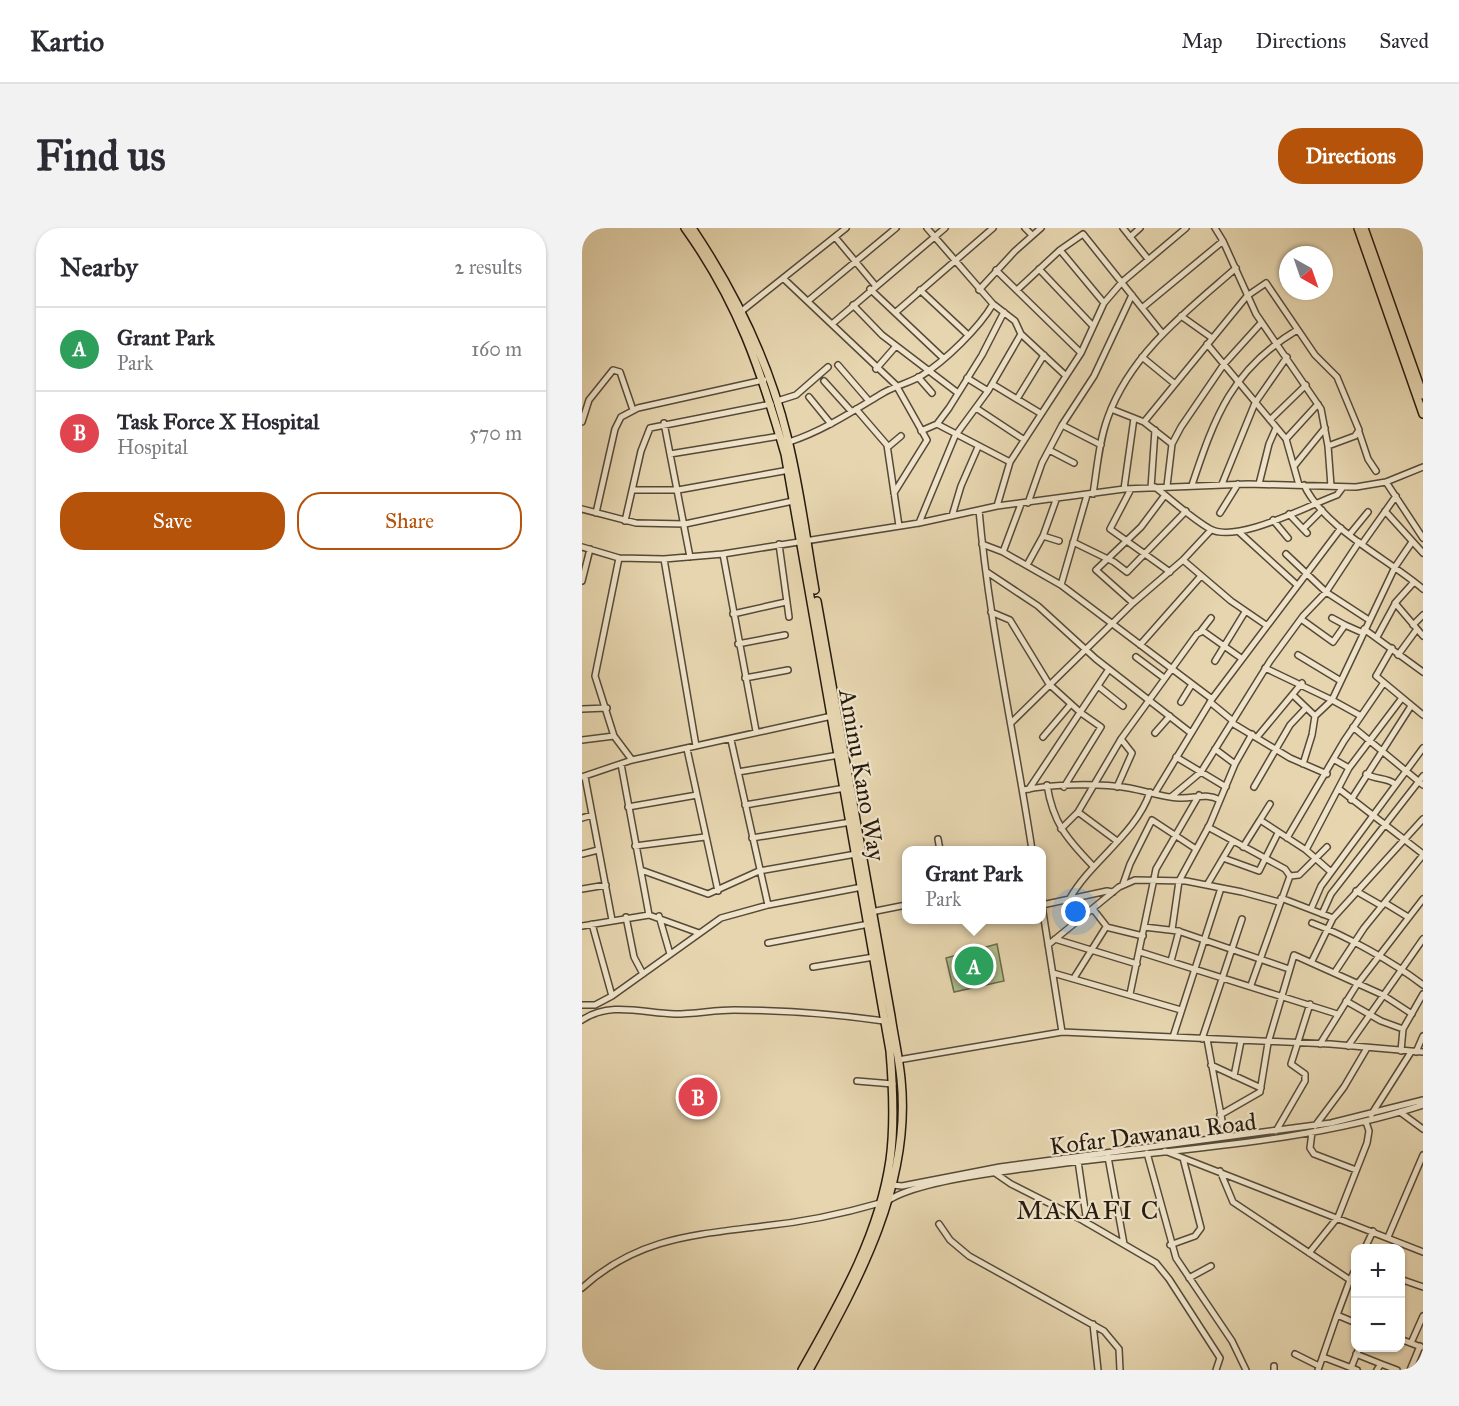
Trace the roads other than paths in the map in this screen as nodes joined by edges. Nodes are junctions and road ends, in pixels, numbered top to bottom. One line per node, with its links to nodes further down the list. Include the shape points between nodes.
1 (685, 228): 43 (main road, Aminu Kano Way)
2 (692, 228): 43 (main road, Aminu Kano Way)
3 (846, 228): 17 (street)
4 (896, 228): 23 (street)
5 (927, 228): 18 (street)
6 (945, 228): 18 (street)
7 (993, 228): 24 (street)
8 (1025, 228): 16 (street)
9 (1041, 228): 16 (street)
10 (1123, 228): 19 (street)
11 (1140, 228): 19 (street)
12 (1186, 228): 22 (street)
13 (1215, 228): 20 (street)
14 (1358, 228): 91 (main road)
15 (1364, 228): 79 (main road)
16 (1032, 235): 27 (street)
17 (835, 237): 23 (street); 28 (street)
18 (934, 237): 24 (street); 30 (street)
19 (1130, 237): 22 (street)
20 (1223, 240): 25 (street); 40 (street)
21 (1059, 250): 26 (street); 29 (street, via 1083,234); 37 (street)
22 (1148, 259): 29 (street)
23 (856, 261): 30 (street); 36 (street)
24 (954, 262): 31 (street); 32 (street)
25 (1236, 268): 35 (street); 44 (street)
26 (1039, 269): 33 (street); 47 (street)
27 (996, 270): 32 (street); 33 (street)
28 (784, 279): 36 (street); 43 (street)
29 (1122, 282): 34 (street); 37 (street)
30 (873, 287): 39 (street); 41 (street)
31 (920, 290): 41 (street); 50 (street)
32 (979, 290): 38 (street)
33 (1017, 290): 56 (street)
34 (1132, 295): 40 (street); 99 (street, via 1094,376)
35 (1247, 296): 46 (street); 48 (street, via 1268,284); 52 (street)
36 (808, 301): 45 (street)
37 (1104, 303): 47 (street)
38 (993, 304): 42 (street); 50 (street)
39 (853, 305): 45 (street); 55 (street)
40 (1142, 308): 49 (street)
41 (896, 312): 60 (street)
42 (1004, 312): 51 (street); 68 (street)
43 (739, 313): 69 (main road, Aminu Kano Way); 83 (main road, Aminu Kano Way)
44 (1181, 316): 49 (street); 52 (street)
45 (832, 324): 64 (street)
46 (1262, 324): 53 (street); 61 (street)
47 (1092, 326): 56 (street)
48 (1297, 330): 53 (street); 104 (street, via 1340,382)
49 (1162, 333): 58 (street)
50 (967, 334): 60 (street)
51 (1021, 334): 57 (street); 72 (street)
52 (1212, 338): 54 (street)
53 (1276, 342): 59 (street); 71 (street)
54 (1208, 344): 61 (street); 73 (street)
55 (896, 346): 64 (street); 65 (street)
56 (1081, 353): 66 (street)
57 (1044, 356): 66 (street); 81 (street)
58 (1142, 357): 73 (street); 87 (street)
59 (1287, 357): 75 (street); 84 (street)
60 (943, 358): 65 (street)
61 (1224, 364): 71 (street); 111 (street)
62 (838, 365): 82 (street)
63 (828, 367): 83 (street, via 796,395)
64 (876, 369): 74 (street)
65 (930, 370): 67 (street); 78 (street)
66 (1065, 375): 90 (street)
67 (918, 377): 74 (street); 77 (street)
68 (968, 378): 76 (street); 78 (street)
69 (764, 380): 83 (main road, Aminu Kano Way); 88 (street)
70 (824, 381): 89 (street)
71 (1237, 381): 84 (street); 128 (street, via 1210,433)
72 (992, 384): 76 (street); 81 (street)
73 (1175, 384): 95 (street)
74 (896, 385): 82 (street); 103 (street)
75 (1306, 385): 85 (street); 93 (street)
76 (988, 391): 86 (street)
77 (932, 393)
78 (958, 393): 98 (street)
79 (1423, 395)
80 (809, 397): 97 (street)
81 (1017, 399): 90 (street)
82 (869, 401): 89 (street)
83 (774, 402): 96 (street); 105 (main road, Aminu Kano Way); 110 (main road, Aminu Kano Way)
84 (1255, 403): 93 (street); 125 (street)
85 (1318, 404): 101 (street); 109 (street)
86 (976, 408): 107 (street); 108 (street)
87 (1111, 409): 92 (street); 112 (street)
88 (633, 410): 94 (street, via 620,372 613,370 589,400); 152 (street, via 621,417 615,429)
89 (853, 410): 97 (street); 114 (street, via 885,439)
90 (1040, 413): 108 (street)
91 (1423, 414)
92 (1134, 418): 95 (street); 134 (street)
93 (1270, 420): 100 (street)
94 (582, 422)
95 (1144, 422): 102 (street)
96 (664, 423): 117 (street); 135 (street, via 648,430)
97 (831, 424): 110 (street)
98 (937, 424): 103 (street); 107 (street)
99 (1062, 425): 112 (street); 116 (street)
100 (1276, 428): 109 (street); 127 (street)
101 (1325, 428): 113 (street); 120 (street)
102 (1155, 430): 111 (street); 133 (street)
103 (921, 431): 137 (street, via 927,443)
104 (1359, 432): 113 (street); 123 (street)
105 (780, 436): 117 (street); 122 (main road, Aminu Kano Way)
106 (901, 436): 114 (street)
107 (955, 436): 115 (street); 158 (street)
108 (1023, 439): 118 (street)
109 (1286, 439): 120 (street)
110 (789, 442): 168 (main road, Aminu Kano Way)
111 (1172, 444): 130 (street)
112 (1101, 445): 138 (street)
113 (1328, 446): 131 (street)
114 (888, 447): 137 (street)
115 (978, 447): 118 (street); 155 (street)
116 (1049, 450): 119 (street); 143 (street)
117 (670, 454): 136 (street)
118 (1010, 462): 145 (street)
119 (1074, 463)
120 (1295, 465): 129 (street)
121 (1423, 467): 124 (street)
122 (789, 470): 136 (street); 142 (main road, Aminu Kano Way)
123 (1376, 471)
124 (1386, 482): 132 (street); 140 (street)
125 (1222, 484): 126 (street); 128 (street)
126 (1238, 484): 127 (street); 153 (street)
127 (1259, 484): 129 (street)
128 (1192, 485): 130 (street)
129 (1302, 485): 131 (street); 144 (street)
130 (1167, 486): 133 (street)
131 (1331, 486): 132 (street)
132 (1343, 486): 144 (street, via 1337,495)
133 (1153, 487): 134 (street); 139 (street)
134 (1128, 489): 138 (street); 169 (street, via 1110,528)
135 (633, 490): 136 (street); 157 (street)
136 (678, 490): 159 (street)
137 (894, 493): 160 (street)
138 (1090, 495): 141 (street); 171 (street)
139 (1165, 495): 149 (street); 169 (street)
140 (1396, 496): 150 (street); 167 (street)
141 (1056, 500): 143 (street); 165 (street)
142 (793, 501): 159 (street); 168 (main road, Aminu Kano Way)
143 (1025, 503): 145 (street); 178 (street)
144 (1315, 503): 148 (street); 154 (street)
145 (997, 506): 147 (street)
146 (582, 509): 152 (street)
147 (979, 510): 155 (street); 175 (street)
148 (1322, 510): 154 (street, via 1305,531); 161 (street)
149 (1186, 511): 162 (street); 182 (street)
150 (1385, 511): 172 (street); 173 (street)
151 (1368, 512): 164 (street)
152 (596, 513): 157 (street)
153 (1220, 513)
154 (1289, 514): 156 (street)
155 (952, 516): 158 (street)
156 (1273, 520): 163 (street); 166 (street)
157 (625, 521): 159 (street)
158 (919, 523): 160 (street)
159 (685, 524): 183 (street)
160 (899, 526): 168 (street)
161 (1341, 528): 164 (street); 192 (street)
162 (1211, 530): 163 (street); 187 (street)
163 (1239, 531): 197 (street)
164 (1350, 534): 173 (street)
165 (1043, 536): 170 (street); 188 (street)
166 (1288, 538)
167 (1423, 538)
168 (803, 539): 174 (street); 258 (main road, Aminu Kano Way); 374 (main road, Aminu Kano Way)
169 (1127, 540): 182 (street); 186 (street)
170 (1059, 541)
171 (1073, 542): 186 (street); 196 (street)
172 (1412, 542): 179 (street); 189 (street)
173 (1361, 543): 189 (street); 199 (street)
174 (779, 544): 180 (street); 200 (street)
175 (982, 544): 178 (street); 190 (street)
176 (582, 546): 177 (street)
177 (590, 549): 184 (street); 194 (street)
178 (1004, 552): 188 (street)
179 (1423, 553)
180 (723, 554): 183 (street); 205 (street)
181 (1286, 554): 192 (street)
182 (1146, 555): 186 (street, via 1127,572); 191 (street)
183 (690, 557): 185 (street)
184 (619, 558): 185 (street); 253 (street, via 595,672)
185 (664, 559): 275 (street)
186 (1107, 560): 201 (street, via 1096,573)
187 (1183, 560): 191 (street); 193 (street)
188 (1027, 565): 196 (street)
189 (1395, 567): 195 (street); 211 (street)
190 (987, 572): 203 (street); 225 (street, via 1038,606)
191 (1170, 572): 201 (street)
192 (1307, 573): 197 (street); 199 (street)
193 (1201, 576): 204 (street); 222 (street)
194 (582, 581)
195 (1414, 582): 198 (street); 202 (street)
196 (1060, 585): 212 (street)
197 (1297, 585): 213 (street)
198 (1423, 589)
199 (1326, 592): 210 (street); 211 (street)
200 (786, 602): 205 (street); 207 (street)
201 (1133, 603): 212 (street)
202 (1395, 603): 215 (street); 220 (street)
203 (991, 612): 240 (street, via 1010,620); 262 (street)
204 (1245, 612): 213 (street); 223 (street)
205 (733, 614): 221 (street)
206 (1423, 615): 215 (street)
207 (789, 618)
208 (1211, 618): 216 (street)
209 (1332, 618): 214 (street)
210 (1301, 619): 214 (street, via 1332,642); 232 (street)
211 (1369, 620): 217 (street)
212 (1112, 624): 222 (street); 225 (street)
213 (1266, 625): 229 (street)
214 (1345, 625): 217 (street)
215 (1415, 627): 219 (street); 227 (street)
216 (1201, 631): 223 (street); 231 (street)
217 (1364, 631): 220 (street); 238 (street)
218 (785, 635): 221 (street)
219 (1423, 636)
220 (1377, 637): 224 (street)
221 (738, 644): 236 (street)
222 (1140, 645): 231 (street)
223 (1224, 646): 229 (street); 230 (street)
224 (1392, 648): 227 (street); 242 (street, via 1376,676)
225 (1086, 649): 233 (street); 240 (street)
226 (1298, 655): 238 (street)
227 (1398, 655): 235 (street)
228 (1136, 657): 237 (street)
229 (1241, 658): 247 (street)
230 (1215, 661)
231 (1171, 668): 237 (street); 241 (street)
232 (1265, 668): 239 (street); 263 (street)
233 (1109, 669): 243 (street); 246 (street)
234 (788, 670): 236 (street)
235 (1423, 672)
236 (745, 678): 265 (street)
237 (1164, 678): 246 (street)
238 (1341, 681): 248 (street)
239 (1302, 683): 244 (street); 248 (street)
240 (1049, 684): 250 (street); 262 (street)
241 (1192, 684): 247 (street); 249 (street)
242 (1383, 684): 245 (street); 261 (street)
243 (1098, 686): 251 (street); 256 (street)
244 (1293, 695): 254 (street); 268 (street)
245 (1402, 698): 252 (street); 272 (street)
246 (1149, 699): 259 (street); 271 (street)
247 (1211, 700): 263 (street); 267 (street)
248 (1332, 700): 260 (street); 261 (street)
249 (1181, 702)
250 (1071, 704): 256 (street); 270 (street)
251 (1123, 706)
252 (1411, 706): 257 (street); 280 (street)
253 (607, 708): 255 (street); 269 (street)
254 (1306, 708): 260 (street); 276 (street)
255 (582, 709)
256 (1081, 713): 300 (street, via 1102,729); 306 (street)
257 (1423, 715)
258 (832, 716): 265 (street); 281 (main road, Aminu Kano Way)
259 (1170, 716): 266 (street); 267 (street)
260 (1315, 716): 287 (street)
261 (1361, 716): 264 (street)
262 (1012, 722): 306 (street)
263 (1232, 722): 268 (street); 279 (street)
264 (1353, 727): 272 (street); 284 (street)
265 (756, 731): 274 (street)
266 (1155, 733)
267 (1191, 733): 282 (street)
268 (1255, 735): 276 (street); 286 (street)
269 (614, 736): 273 (street); 283 (street)
270 (1042, 737)
271 (1120, 739): 299 (street); 301 (street, via 1132,753)
272 (1369, 739): 280 (street); 288 (street)
273 (582, 740)
274 (731, 740): 275 (street); 290 (street)
275 (696, 746): 278 (street)
276 (1274, 748): 287 (street); 302 (street)
277 (1423, 748): 289 (street)
278 (687, 749): 283 (street); 308 (street)
279 (1215, 749): 286 (street); 291 (street)
280 (1381, 750): 289 (street); 293 (street)
281 (839, 755): 290 (street); 303 (main road, Aminu Kano Way)
282 (1176, 757): 291 (street); 307 (street)
283 (632, 760): 285 (street)
284 (1335, 760): 288 (street); 292 (street)
285 (621, 764): 295 (street); 315 (street)
286 (1235, 764): 304 (street)
287 (1303, 764): 292 (street)
288 (1349, 768): 305 (street)
289 (1405, 771): 296 (street); 297 (street)
290 (738, 772): 314 (street)
291 (1201, 772): 304 (street); 310 (street)
292 (1327, 774): 330 (street)
293 (1366, 774): 297 (street); 312 (street)
294 (1423, 776): 296 (street)
295 (583, 777): 317 (street)
296 (1421, 783): 323 (street)
297 (1395, 784): 318 (street)
298 (1047, 785): 300 (street); 306 (street); 325 (street)
299 (1092, 786): 300 (street); 301 (street); 316 (street)
300 (1064, 787)
301 (1117, 787): 307 (street)
302 (1254, 787)
303 (845, 788): 314 (street); 322 (main road, Aminu Kano Way)
304 (1226, 788): 311 (street)
305 (1339, 789): 312 (street); 342 (street)
306 (1026, 790): 337 (street)
307 (1152, 793): 310 (street); 333 (street, via 1142,812)
308 (697, 795): 315 (street); 328 (street)
309 (1199, 795): 310 (street); 311 (street); 327 (street)
310 (1172, 797)
311 (1220, 800): 324 (street)
312 (1351, 800): 318 (street)
313 (1270, 804): 321 (street)
314 (745, 805): 329 (street)
315 (628, 807): 335 (street)
316 (1078, 812): 325 (street); 333 (street)
317 (592, 815): 319 (street); 341 (street)
318 (1375, 816): 323 (street); 352 (street)
319 (582, 818)
320 (1423, 819): 332 (street)
321 (1260, 820): 326 (street); 338 (street)
322 (851, 822): 329 (street); 344 (main road, Aminu Kano Way)
323 (1386, 824): 332 (street); 375 (street, via 1338,884)
324 (1208, 827): 334 (street); 340 (street)
325 (1061, 829): 349 (street)
326 (1278, 833): 330 (street); 347 (street)
327 (1175, 834): 340 (street); 354 (street); 356 (street, via 1152,820)
328 (705, 837): 335 (street); 362 (street)
329 (752, 838): 351 (street)
330 (1287, 838): 342 (street)
331 (938, 839): 336 (street)
332 (1404, 839): 345 (street); 363 (street)
333 (1116, 841): 349 (street)
334 (1233, 841): 338 (street); 346 (street)
335 (635, 846): 350 (street)
336 (939, 846)
337 (1032, 846)
338 (1243, 847): 347 (street)
339 (1327, 847): 348 (street)
340 (1196, 849): 355 (street)
341 (598, 850): 343 (street); 357 (street)
342 (1306, 850): 348 (street)
343 (582, 854)
344 (856, 855): 351 (street); 359 (main road, Aminu Kano Way)
345 (1423, 855): 368 (street)
346 (1223, 858): 347 (street, via 1259,871); 358 (street)
347 (1264, 858): 353 (street)
348 (1316, 859): 352 (street); 353 (street, via 1299,874)
349 (1093, 866): 365 (street)
350 (641, 870): 362 (street, via 708,894); 376 (street)
351 (759, 871): 362 (street); 369 (street)
352 (1331, 872): 373 (street)
353 (1290, 876): 367 (street)
354 (1153, 879): 355 (street); 356 (street); 389 (street)
355 (1179, 881): 358 (street); 391 (street)
356 (1123, 884): 364 (street)
357 (606, 885): 361 (street); 382 (street)
358 (1207, 885): 360 (street)
359 (862, 887): 369 (street); 374 (main road, Aminu Kano Way)
360 (1221, 888): 367 (street); 395 (street)
361 (582, 889)
362 (718, 891)
363 (1356, 891): 368 (street); 380 (street)
364 (1113, 892): 365 (street); 372 (street)
365 (1070, 898): 370 (street)
366 (1423, 899): 379 (street)
367 (1280, 900): 373 (street); 407 (street)
368 (1383, 904): 379 (street); 399 (street)
369 (768, 905): 393 (street, via 720,918)
370 (1046, 905)
371 (902, 906): 374 (street)
372 (1093, 909): 388 (street); 396 (street)
373 (1311, 909): 375 (street)
374 (869, 912): 385 (main road, Aminu Kano Way); 452 (main road, Aminu Kano Way)
375 (1322, 914): 380 (street)
376 (649, 915): 377 (street); 378 (street)
377 (659, 916): 393 (street); 404 (street)
378 (626, 917): 382 (street); 417 (street, via 634,957)
379 (1408, 917): 405 (street)
380 (1333, 918): 390 (street)
381 (1242, 919): 402 (street)
382 (612, 920): 384 (street)
383 (1312, 923): 390 (street)
384 (592, 924): 387 (street); 428 (street)
385 (868, 924): 398 (street); 406 (main road, Aminu Kano Way)
386 (1044, 924): 400 (street)
387 (582, 926)
388 (1107, 927): 394 (street); 401 (street)
389 (1144, 927): 391 (street); 394 (street)
390 (1329, 929): 399 (street); 409 (street)
391 (1172, 930): 392 (street)
392 (1179, 931): 395 (street); 408 (street)
393 (699, 933): 404 (street)
394 (1143, 936): 403 (street)
395 (1203, 938): 402 (street); 412 (street)
396 (1055, 939): 400 (street); 401 (street)
397 (1423, 939): 414 (street)
398 (768, 943)
399 (1353, 944): 405 (street); 415 (street)
400 (1048, 945): 416 (street)
401 (1089, 950): 410 (street); 420 (street)
402 (1232, 950): 407 (street); 419 (street)
403 (1140, 952): 408 (street); 410 (street)
404 (670, 954): 417 (street)
405 (1378, 956): 414 (street); 421 (street)
406 (874, 957): 411 (street); 437 (main road, Aminu Kano Way)
407 (1259, 958): 413 (street); 423 (street)
408 (1171, 961): 412 (street)
409 (1312, 961): 413 (street, via 1294,955); 415 (street)
410 (1137, 964): 424 (street)
411 (813, 967)
412 (1194, 968): 419 (street); 432 (street)
413 (1289, 969): 426 (street)
414 (1402, 969): 422 (street); 427 (street)
415 (1335, 972): 421 (street)
416 (1053, 973): 420 (street); 439 (street)
417 (643, 974): 428 (street)
418 (1423, 974): 422 (street)
419 (1223, 977): 423 (street); 442 (street)
420 (1074, 978): 424 (street)
421 (1358, 983): 427 (street); 429 (street)
422 (1421, 983)
423 (1251, 985): 426 (street)
424 (1130, 994): 432 (street)
425 (1423, 994): 435 (street)
426 (1281, 995): 430 (street); 444 (street)
427 (1383, 995): 434 (street); 435 (street)
428 (612, 996): 431 (street, via 595,1005)
429 (1346, 1001): 433 (street); 434 (street)
430 (1310, 1004): 433 (street); 445 (street)
431 (582, 1005)
432 (1181, 1010): 441 (street)
433 (1337, 1014): 446 (street)
434 (1369, 1014): 438 (street); 447 (street)
435 (1412, 1014): 438 (street)
436 (582, 1020): 437 (street, via 609,1009 677,1014 778,1011)
437 (884, 1021): 456 (main road, Aminu Kano Way)
438 (1403, 1029): 449 (street)
439 (1062, 1032): 441 (street); 452 (street)
440 (1423, 1036): 450 (street)
441 (1173, 1037): 442 (street)
442 (1204, 1039): 443 (street); 453 (street)
443 (1241, 1041): 444 (street); 454 (street)
444 (1268, 1043): 445 (street); 457 (street)
445 (1296, 1043): 446 (street); 466 (street, via 1291,1064 1306,1077)
446 (1320, 1044): 447 (street)
447 (1348, 1046): 448 (street)
448 (1367, 1048): 449 (street); 464 (street)
449 (1401, 1051): 450 (street)
450 (1413, 1052): 451 (street); 462 (street)
451 (1423, 1052)
452 (898, 1060): 458 (main road, Aminu Kano Way)
453 (1211, 1065): 454 (street); 461 (street)
454 (1234, 1076): 457 (street)
455 (856, 1081): 456 (street)
456 (893, 1087): 458 (main road); 479 (main road, Aminu Kano Way, via 890,1157)
457 (1261, 1088): 461 (street, via 1257,1096)
458 (901, 1090): 477 (main road, Aminu Kano Way, via 898,1156)
459 (1423, 1102): 460 (street, Kofar Dawanau Road); 462 (street, Kofar Dawanau Road)
460 (1400, 1112): 463 (street, Kofar Dawanau Road); 465 (street)
461 (1221, 1115): 467 (street)
462 (1371, 1115): 464 (street, Kofar Dawanau Road)
463 (1366, 1122): 464 (street, Kofar Dawanau Road); 474 (street, via 1369,1134)
464 (1313, 1129): 466 (street, Kofar Dawanau Road); 468 (street, Kofar Dawanau Road); 474 (street, via 1310,1148 1314,1154)
465 (1423, 1129)
466 (1276, 1131): 467 (street, Kofar Dawanau Road)
467 (1225, 1137): 477 (street, Kofar Dawanau Road)
468 (1164, 1151): 469 (street, Kofar Dawanau Road); 472 (street)
469 (1147, 1153): 471 (street, Kofar Dawanau Road); 488 (street)
470 (1423, 1155): 484 (street)
471 (1108, 1157): 473 (street, Kofar Dawanau Road); 485 (street)
472 (1183, 1158): 475 (street); 488 (street, via 1201,1228 1195,1236)
473 (1078, 1161): 476 (street, Kofar Dawanau Road); 481 (street)
474 (1356, 1170): 480 (street)
475 (1220, 1172): 480 (street); 491 (street, via 1229,1198)
476 (995, 1173): 478 (street, Kofar Dawanau Road, via 904,1191); 481 (street)
477 (892, 1185): 478 (main road, Aminu Kano Way)
478 (888, 1200): 506 (main road, Aminu Kano Way, via 860,1276)
479 (880, 1203): 498 (street, via 802,1221 707,1232 667,1242 614,1262); 506 (main road, Aminu Kano Way, via 856,1270)
480 (1338, 1217): 483 (street); 491 (street)
481 (1087, 1222): 485 (street)
482 (939, 1224): 502 (street, via 969,1256)
483 (1373, 1231): 484 (street); 486 (street)
484 (1388, 1238): 487 (street)
485 (1124, 1244): 517 (street, via 1150,1259 1169,1279 1220,1358)
486 (1367, 1244)
487 (1396, 1244)
488 (1170, 1245): 493 (street)
489 (1405, 1248): 490 (street)
490 (1423, 1252)
491 (1309, 1253): 496 (street)
492 (1211, 1266): 493 (street)
493 (1189, 1278): 518 (street, via 1235,1346)
494 (1351, 1279): 496 (street)
495 (1405, 1280): 497 (street)
496 (1349, 1283): 499 (street)
497 (1423, 1287)
498 (582, 1288)
499 (1337, 1315): 501 (street); 509 (street)
500 (1423, 1316): 504 (street)
501 (1351, 1321)
502 (1093, 1324): 515 (street); 516 (street, via 1119,1349)
503 (1405, 1341): 504 (street)
504 (1411, 1343): 505 (street)
505 (1422, 1347): 521 (street)
506 (817, 1349): 513 (main road, Aminu Kano Way); 514 (main road, Aminu Kano Way)
507 (1295, 1354): 511 (street)
508 (1356, 1354): 510 (street); 512 (street)
509 (1323, 1357): 511 (street); 512 (street)
510 (1381, 1364): 519 (street); 520 (street)
511 (1318, 1368)
512 (1354, 1369)
513 (802, 1370)
514 (809, 1370)
515 (1098, 1370)
516 (1120, 1370)
517 (1216, 1370)
518 (1246, 1370)
519 (1377, 1370)
520 (1397, 1370)
521 (1410, 1370)

